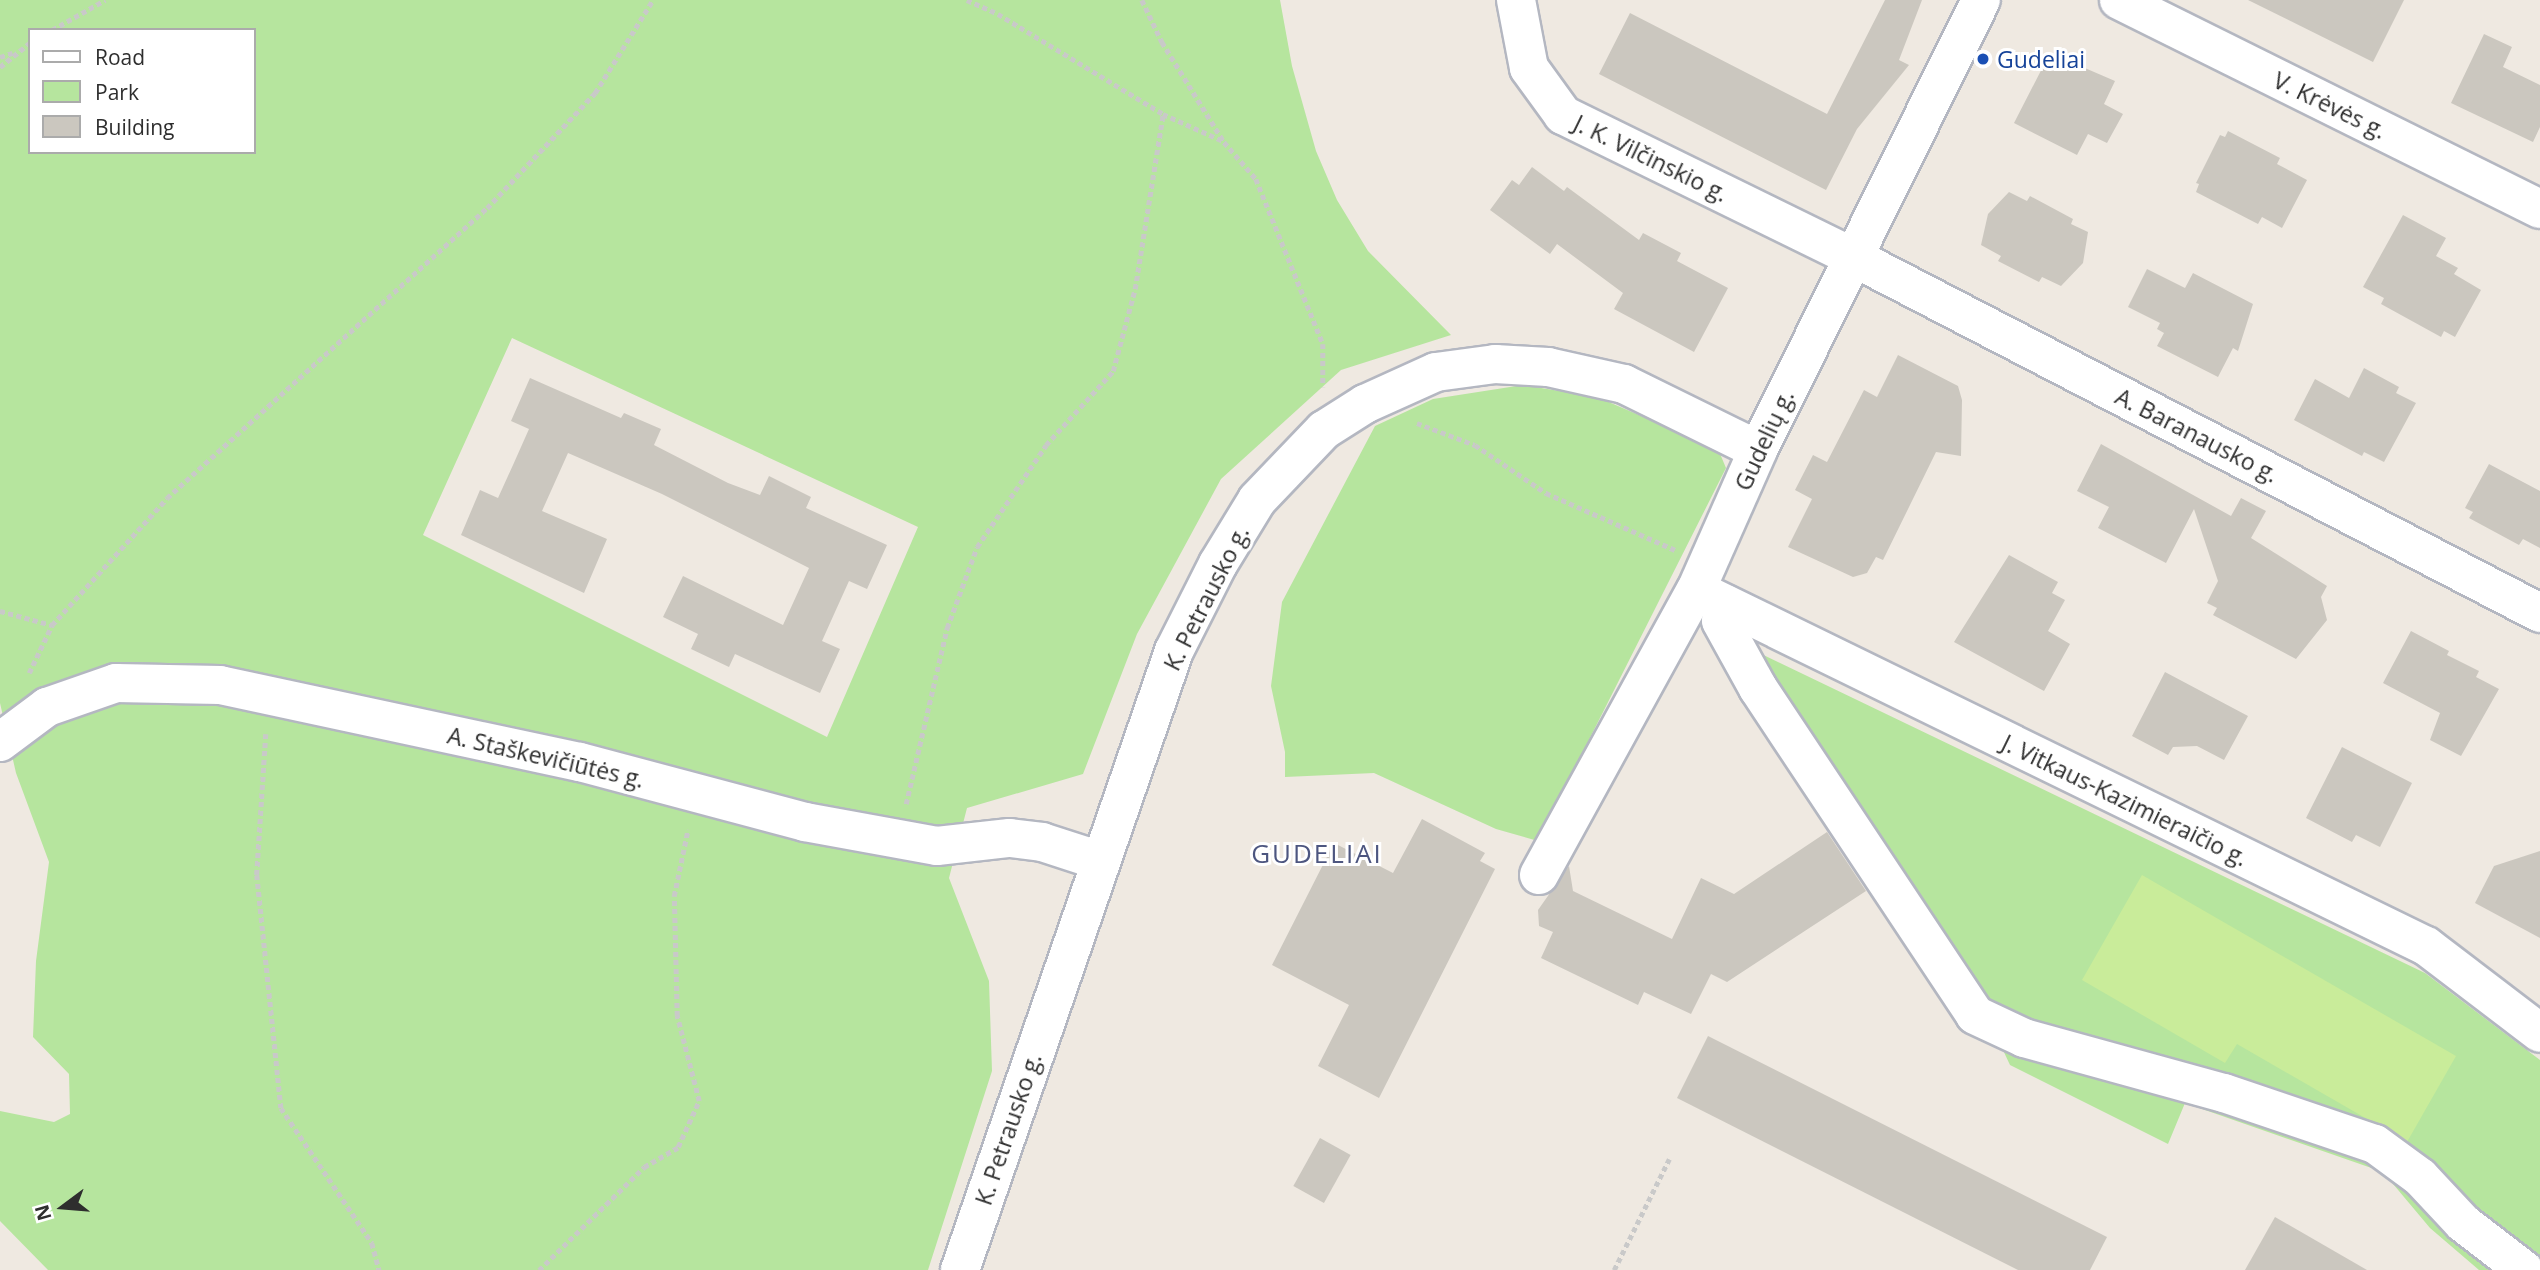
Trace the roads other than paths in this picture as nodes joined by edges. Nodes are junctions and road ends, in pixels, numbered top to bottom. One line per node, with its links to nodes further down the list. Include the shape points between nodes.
1 (1516, 0): 5 (street, J. K. Vilčinskio g., via 1529,68 1563,115)
2 (1982, 0): 5 (street, Gudelių g.)
3 (2119, 0): 4 (street, V. Krėvės g.)
4 (2540, 209)
5 (1853, 257): 6 (street, Gudelių g.); 8 (street, A. Baranausko g.)
6 (1758, 450): 7 (street, Gudelių g.); 10 (street, K. Petrausko g., via 1624,384 1548,367 1495,364 1436,372 1365,404 1324,430 1257,500 1217,564 1174,651)
7 (1710, 585): 11 (street, Gudelių g.); 12 (street, J. Vitkaus-Kazimieraičio g., via 2426,946); 14 (street, via 1721,621 1758,688 1975,1015 2024,1038 2224,1093 2375,1144 2420,1177 2463,1223)
8 (2540, 613)
9 (0, 742): 10 (street, A. Staškevičiūtės g., via 47,707 116,683 220,685 580,761 696,794 897,840 937,846 1010,838 1042,842)
10 (1101, 861): 13 (street, K. Petrausko g.)
11 (1539, 876)
12 (2540, 1033)
13 (960, 1270)
14 (2524, 1270)

